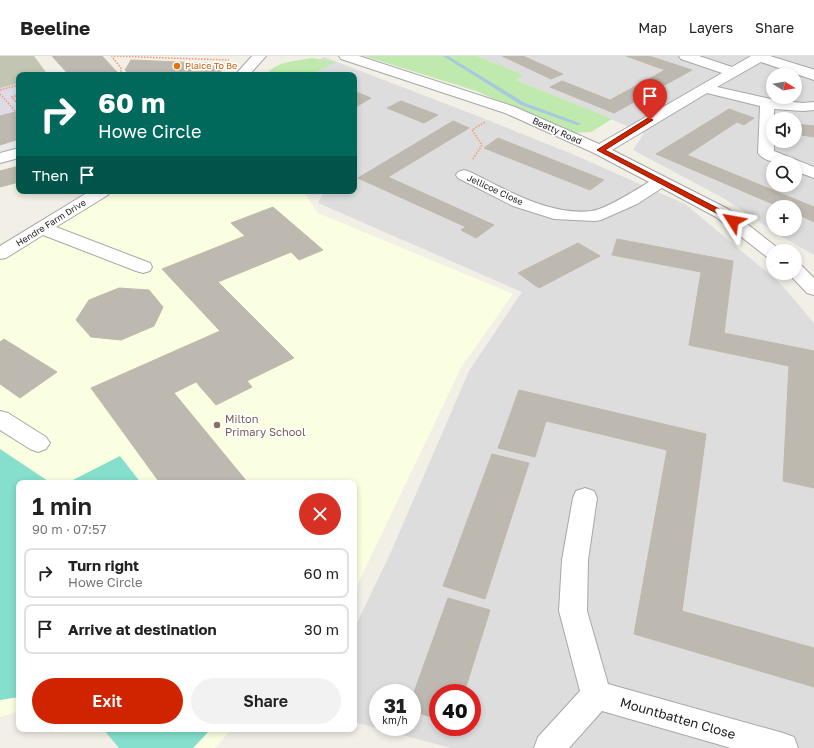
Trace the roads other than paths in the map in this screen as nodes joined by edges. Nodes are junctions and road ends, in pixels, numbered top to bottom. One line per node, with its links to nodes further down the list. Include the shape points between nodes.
1 (259, 56): 5 (street)
2 (346, 56): 13 (street, Beatty Road, via 510,110)
3 (686, 56): 6 (street)
4 (760, 56): 6 (street); 7 (street)
5 (245, 72)
6 (732, 72): 8 (street)
7 (814, 76)
8 (704, 88): 9 (street, via 728,96); 13 (street)
9 (766, 102)
10 (767, 104): 15 (street, via 766,153)
11 (780, 104): 12 (street)
12 (814, 106)
13 (600, 150): 20 (street, Beatty Road)
14 (16, 154): 16 (street)
15 (773, 156)
16 (0, 158)
17 (802, 168): 18 (street)
18 (814, 173)
19 (464, 175): 20 (street, Jellicoe Close, via 519,202 560,215 595,216 631,200)
20 (661, 182): 23 (street, Beatty Road, via 722,213)
21 (97, 194): 22 (street, Hendre Farm Drive)
22 (42, 228): 24 (street, Hendre Farm Drive); 25 (street)
23 (766, 247)
24 (0, 254)
25 (144, 268)
26 (802, 269): 27 (street)
27 (814, 289)
28 (0, 419): 29 (street)
29 (38, 443)
30 (585, 498): 31 (street, via 575,560 573,611)
31 (596, 695): 32 (street); 33 (street, Mountbatten Close)
32 (549, 748)
33 (783, 748)

